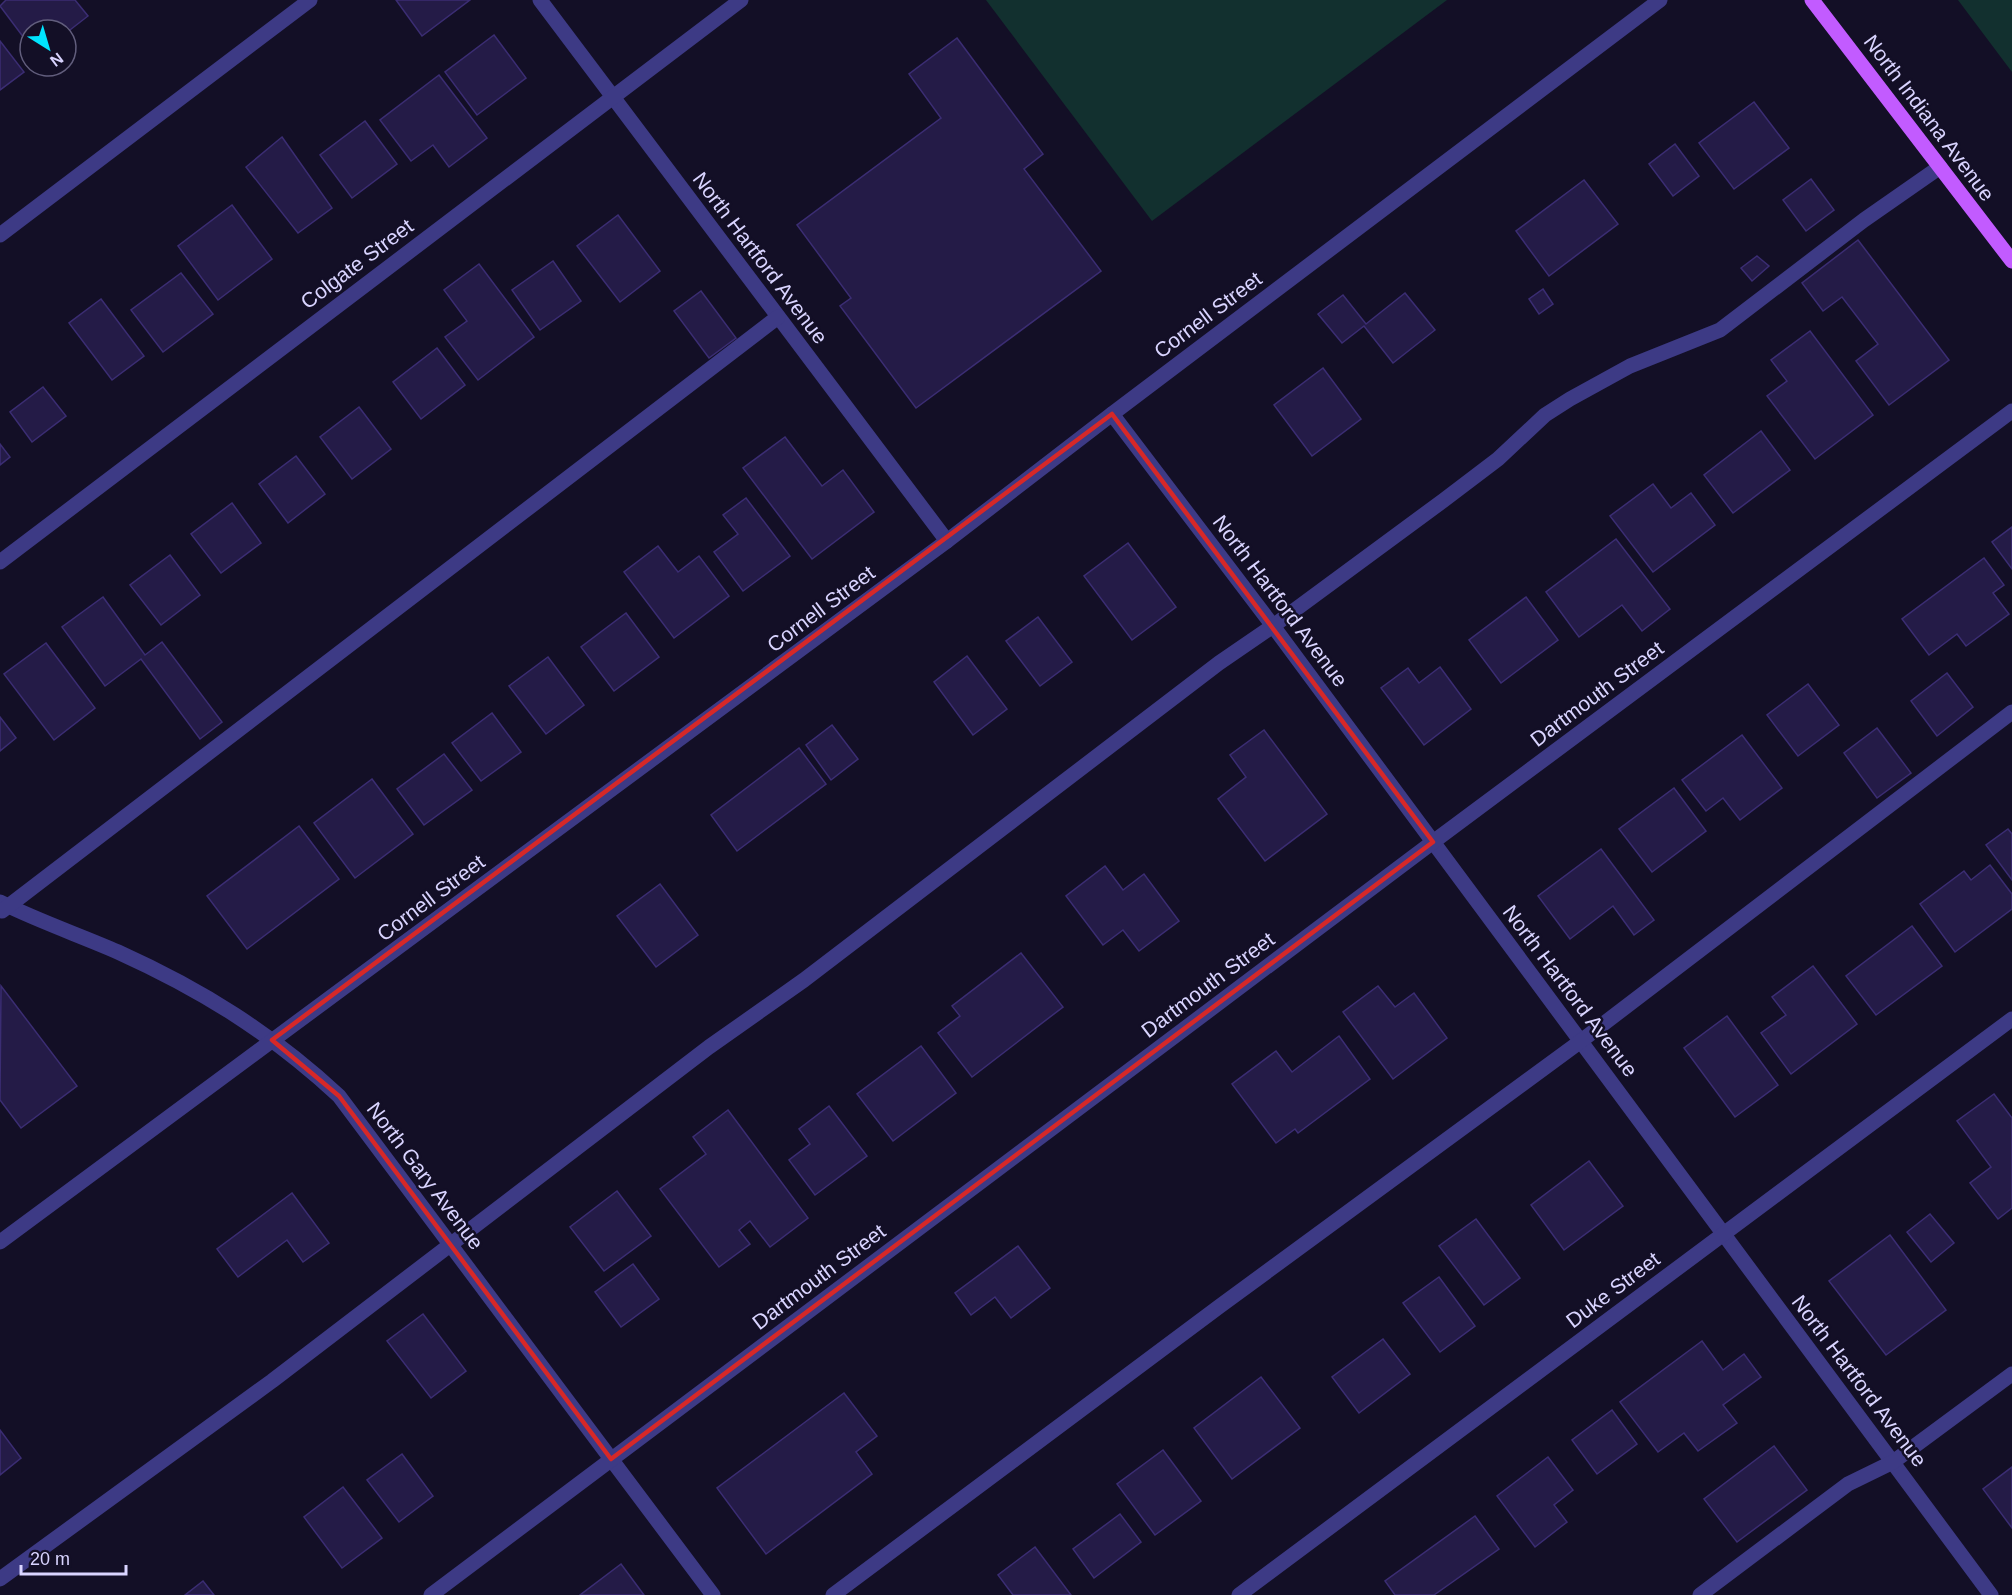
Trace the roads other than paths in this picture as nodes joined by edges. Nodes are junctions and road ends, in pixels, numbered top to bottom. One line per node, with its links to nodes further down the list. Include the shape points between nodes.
1 (310, 0): 8 (street)
2 (540, 0): 6 (street, North Hartford Avenue)
3 (741, 0): 6 (street, Colgate Street)
4 (1660, 0): 12 (street, Cornell Street)
5 (1812, 0): 7 (main road, North Indiana Avenue)
6 (612, 96): 10 (street, North Hartford Avenue); 14 (street, Colgate Street)
7 (1940, 167): 9 (main road, North Indiana Avenue); 15 (street, via 1720,330 1630,366 1545,415 1498,459)
8 (0, 235)
9 (2012, 261)
10 (778, 317): 13 (street, North Hartford Avenue); 18 (street)
11 (2012, 411): 17 (street, Dartmouth Street)
12 (1112, 414): 13 (street, Cornell Street); 15 (street, North Hartford Avenue)
13 (947, 541): 20 (street, Cornell Street)
14 (0, 562)
15 (1273, 626): 17 (street, North Hartford Avenue); 24 (street)
16 (2012, 712): 21 (street)
17 (1433, 842): 21 (street, North Hartford Avenue); 26 (street, Dartmouth Street)
18 (3, 907): 20 (street, North Gary Avenue, via 117,952 197,992)
19 (2012, 1019): 22 (street, Duke Street)
20 (272, 1040): 23 (street, Cornell Street); 24 (street, North Gary Avenue, via 339,1096)
21 (1581, 1041): 22 (street, North Hartford Avenue); 31 (street)
22 (1724, 1234): 27 (street, North Hartford Avenue); 32 (street, Duke Street)
23 (0, 1242)
24 (450, 1244): 26 (street, North Gary Avenue); 28 (street, via 272,1381)
25 (2012, 1374): 27 (street)
26 (611, 1460): 29 (street, Dartmouth Street); 30 (street, North Gary Avenue)
27 (1893, 1462): 33 (street, via 1848,1484); 34 (street, North Hartford Avenue)
28 (0, 1579)
29 (432, 1595)
30 (713, 1595)
31 (833, 1595)
32 (1239, 1595)
33 (1700, 1595)
34 (1991, 1595)

